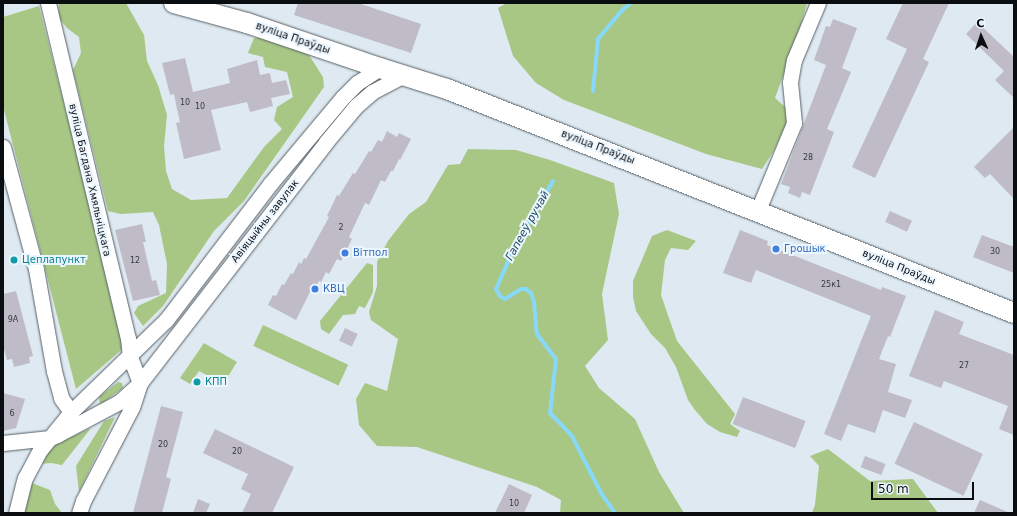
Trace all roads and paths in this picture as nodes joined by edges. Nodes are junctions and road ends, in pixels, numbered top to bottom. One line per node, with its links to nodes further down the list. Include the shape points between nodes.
1 (48, 3): 9 (street, вуліца Багдана Хмяльніцкага, via 128,338)
2 (174, 3): 4 (main road, вуліца Праўды, via 248,23)
3 (818, 3): 7 (street, via 794,60 790,82 794,123)
4 (380, 68): 5 (main road, вуліца Праўды); 9 (street, Авіяцыйны завулак, via 357,83 343,97 270,184 166,320)
5 (404, 75): 7 (main road, вуліца Праўды, via 447,89); 10 (street, Авіяцыйны завулак, via 372,92 356,106)
6 (3, 147): 11 (street, via 36,269 54,371 61,398)
7 (758, 210): 8 (main road, вуліца Праўды)
8 (1014, 313)
9 (130, 356): 10 (street, вуліца Багдана Хмяльніцкага); 11 (street)
10 (140, 383): 12 (street, via 119,402); 15 (street, via 132,407)
11 (71, 412): 12 (street)
12 (50, 438): 13 (street); 14 (street, via 40,450 25,478)
13 (3, 443)
14 (16, 513)
15 (79, 513)

